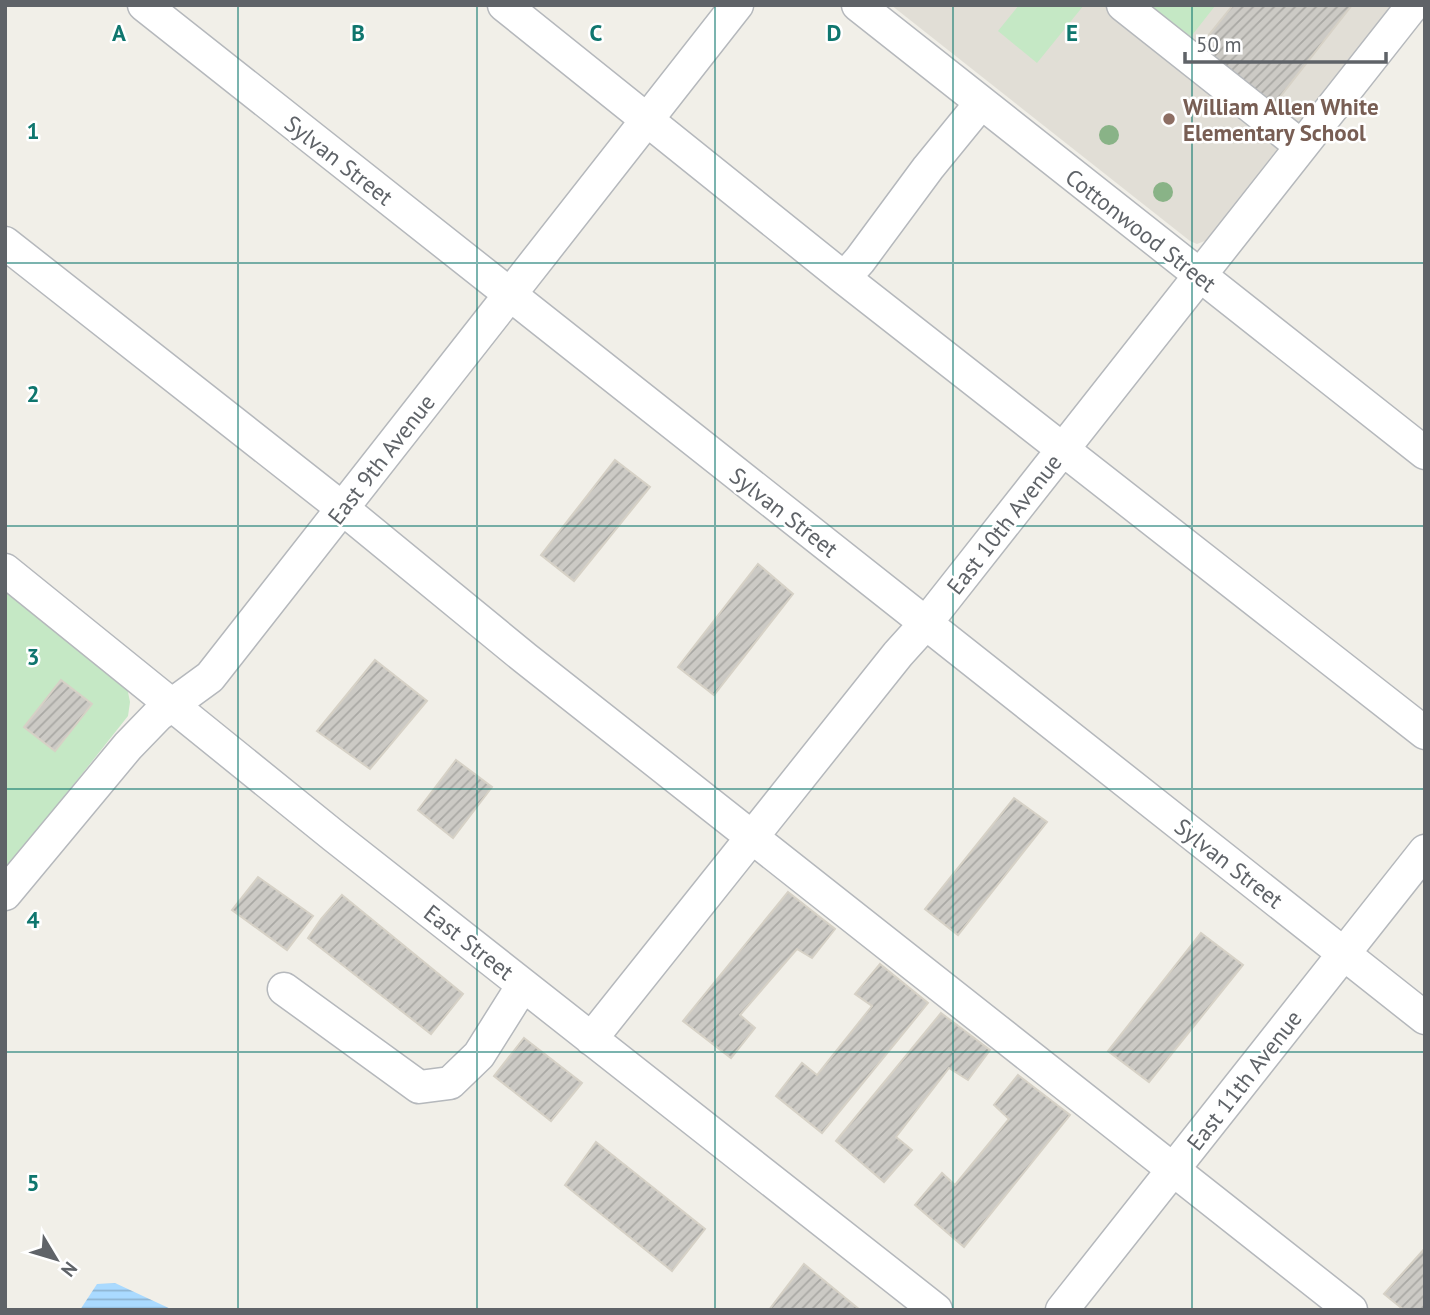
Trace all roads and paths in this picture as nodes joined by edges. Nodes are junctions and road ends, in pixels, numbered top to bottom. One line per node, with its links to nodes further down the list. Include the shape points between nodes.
1 (144, 5): 13 (street, Sylvan Street)
2 (504, 5): 8 (street)
3 (737, 5): 8 (street, East 9th Avenue)
4 (858, 5): 7 (street, Cottonwood Street)
5 (1123, 5): 9 (street)
6 (1413, 5): 9 (street, East 10th Avenue)
7 (981, 103): 11 (street, Cottonwood Street); 12 (street)
8 (648, 119): 12 (street); 13 (street, East 9th Avenue)
9 (1301, 146): 11 (street, East 10th Avenue)
10 (5, 243): 16 (street)
11 (1200, 276): 14 (street, East 10th Avenue); 15 (street, Cottonwood Street)
12 (844, 278): 14 (street)
13 (509, 295): 16 (street, East 9th Avenue); 18 (street, Sylvan Street)
14 (1064, 449): 18 (street, East 10th Avenue); 20 (street)
15 (1425, 453)
16 (342, 508): 19 (street, East 9th Avenue, via 210,677); 21 (street)
17 (5, 570): 19 (street, East Street)
18 (926, 623): 21 (street, East 10th Avenue); 24 (street, Sylvan Street)
19 (173, 705): 23 (street, East 9th Avenue, via 128,746); 25 (street, East Street)
20 (1425, 733)
21 (751, 836): 28 (street, East 10th Avenue); 29 (street)
22 (1425, 851): 24 (street, East 11th Avenue)
23 (5, 894)
24 (1344, 954): 27 (street, Sylvan Street); 29 (street, East 11th Avenue)
25 (523, 985): 26 (street, via 479,1055 450,1083 419,1087); 28 (street, East Street)
26 (284, 989)
27 (1425, 1018)
28 (591, 1039): 30 (street, East Street)
29 (1173, 1169): 31 (street, East 11th Avenue); 32 (street)
30 (936, 1310)
31 (1062, 1310)
32 (1351, 1310)

